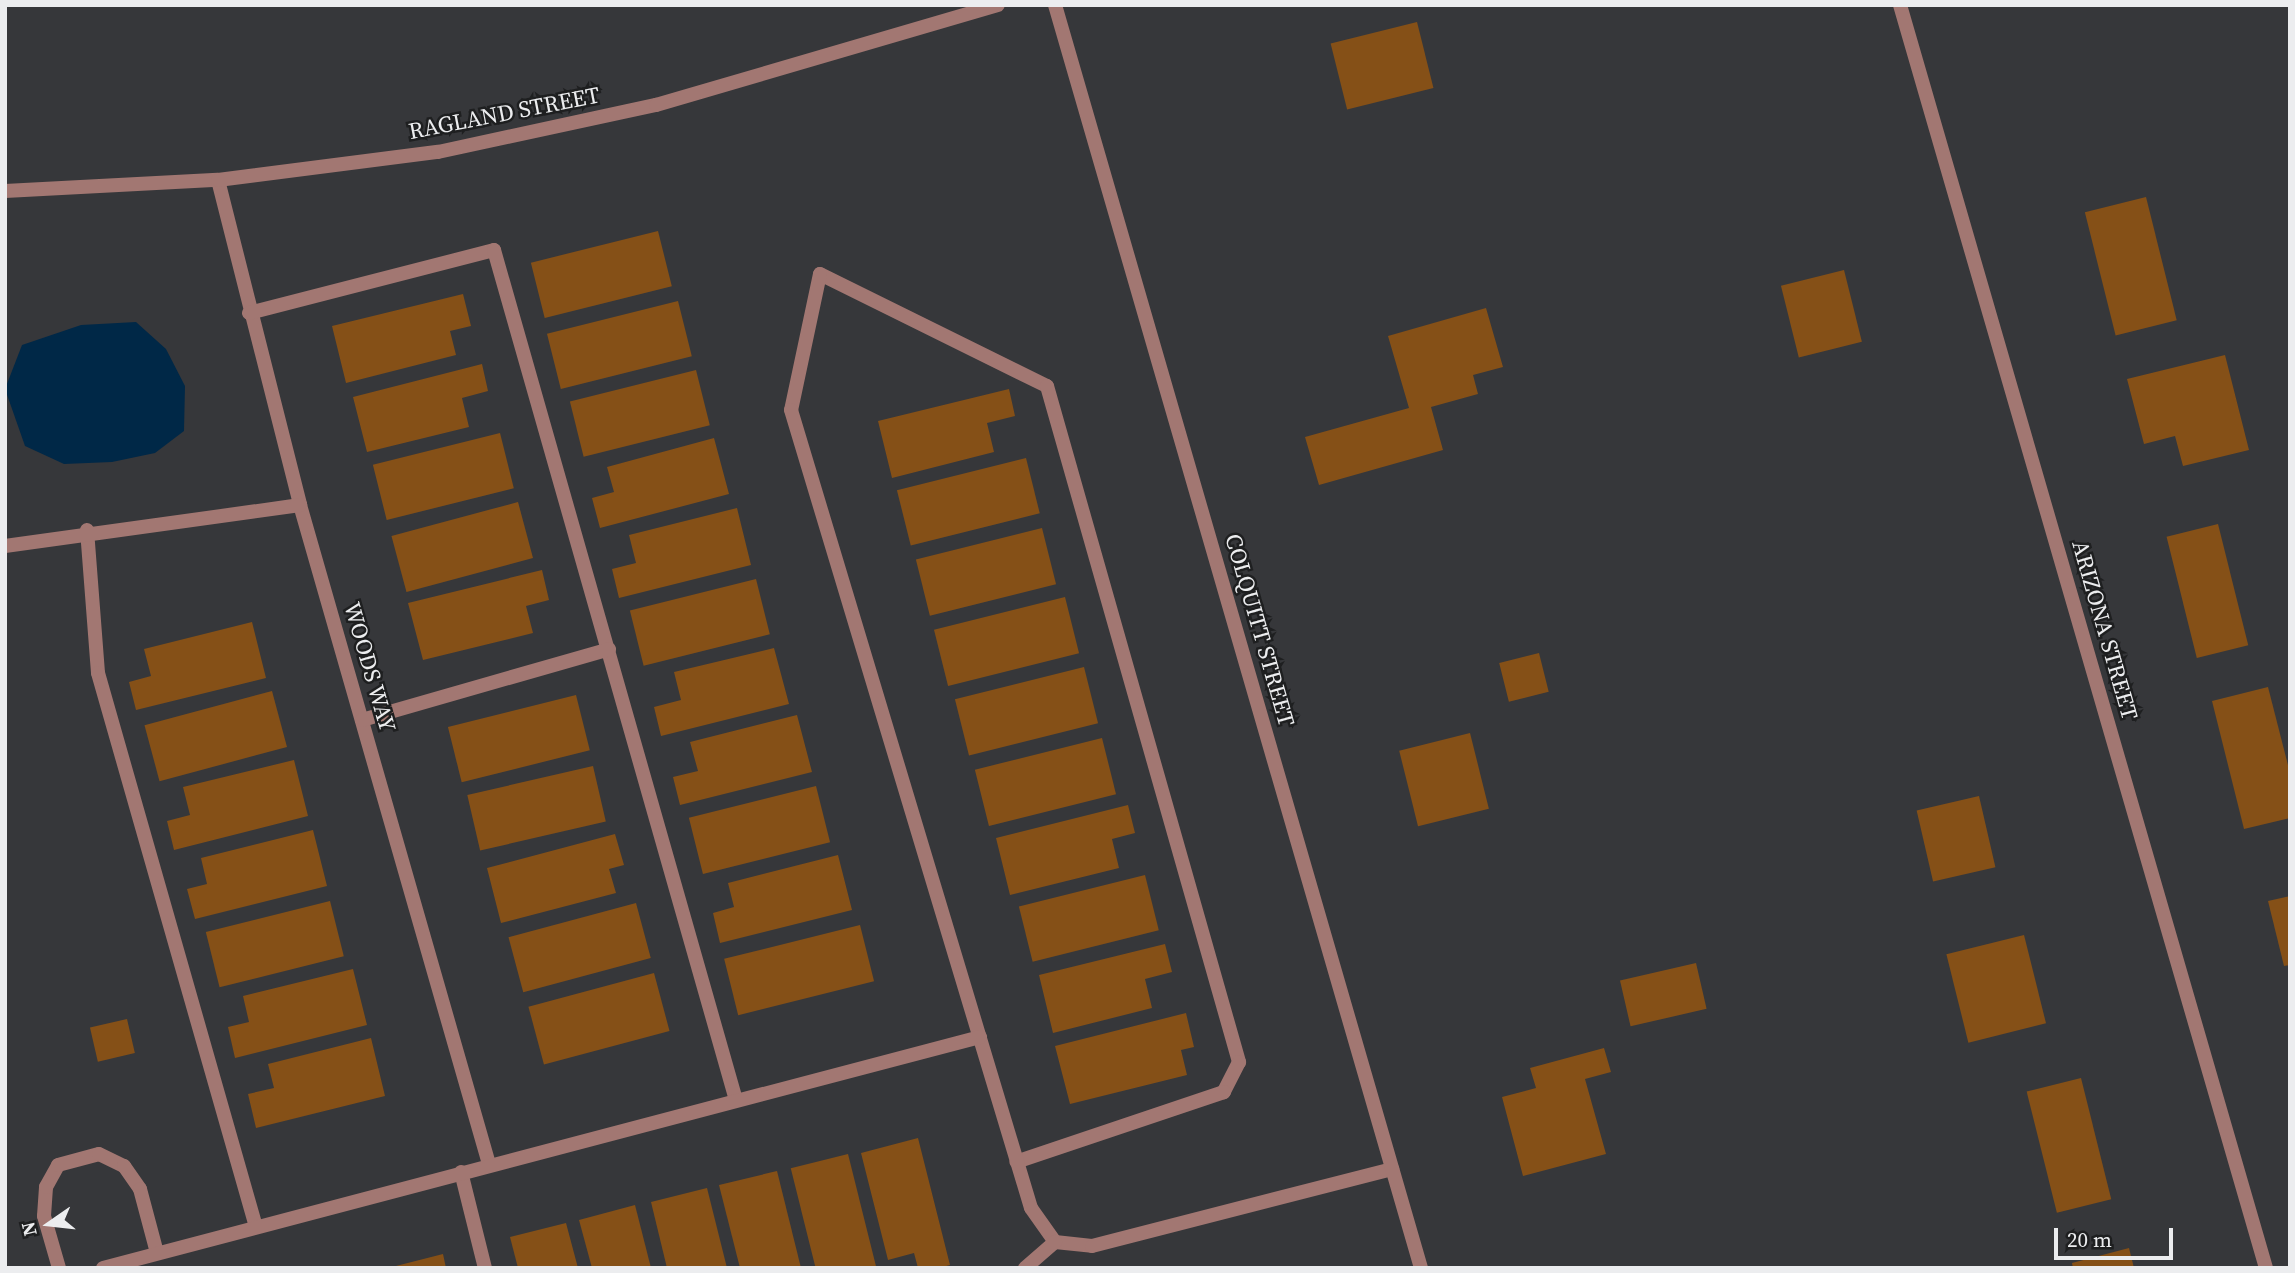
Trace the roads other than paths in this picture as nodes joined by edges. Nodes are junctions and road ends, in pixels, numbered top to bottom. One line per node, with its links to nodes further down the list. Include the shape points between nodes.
1 (998, 5): 4 (street, RAGLAND STREET, via 548,131)
2 (1055, 5): 16 (street, COLQUITT STREET)
3 (1900, 5): 26 (street, ARIZONA STREET)
4 (218, 180): 5 (street, RAGLAND STREET); 6 (street, WOODS WAY)
5 (5, 191)
6 (249, 313): 7 (street, WOODS WAY); 10 (street, via 494,250)
7 (300, 505): 8 (street); 11 (street, WOODS WAY)
8 (88, 530): 9 (street); 18 (street, via 98,673)
9 (5, 546)
10 (610, 649): 11 (street); 13 (street)
11 (362, 720): 15 (street, WOODS WAY)
12 (980, 1037): 13 (street); 14 (street); 14 (street, via 791,410 820,274 1047,386 1239,1062 1224,1092)
13 (736, 1100): 15 (street)
14 (1016, 1162): 19 (street, via 1031,1208)
15 (489, 1164): 17 (street)
16 (1392, 1169): 19 (street, via 1092,1246); 25 (street, COLQUITT STREET)
17 (461, 1172): 18 (street); 23 (street)
18 (256, 1227): 20 (street)
19 (1055, 1242): 24 (street)
20 (157, 1254): 21 (street, via 140,1189 124,1166 99,1154 58,1164 46,1187 44,1216); 22 (street)
21 (59, 1268)
22 (103, 1268)
23 (485, 1268)
24 (1025, 1268)
25 (1421, 1268)
26 (2266, 1268)

